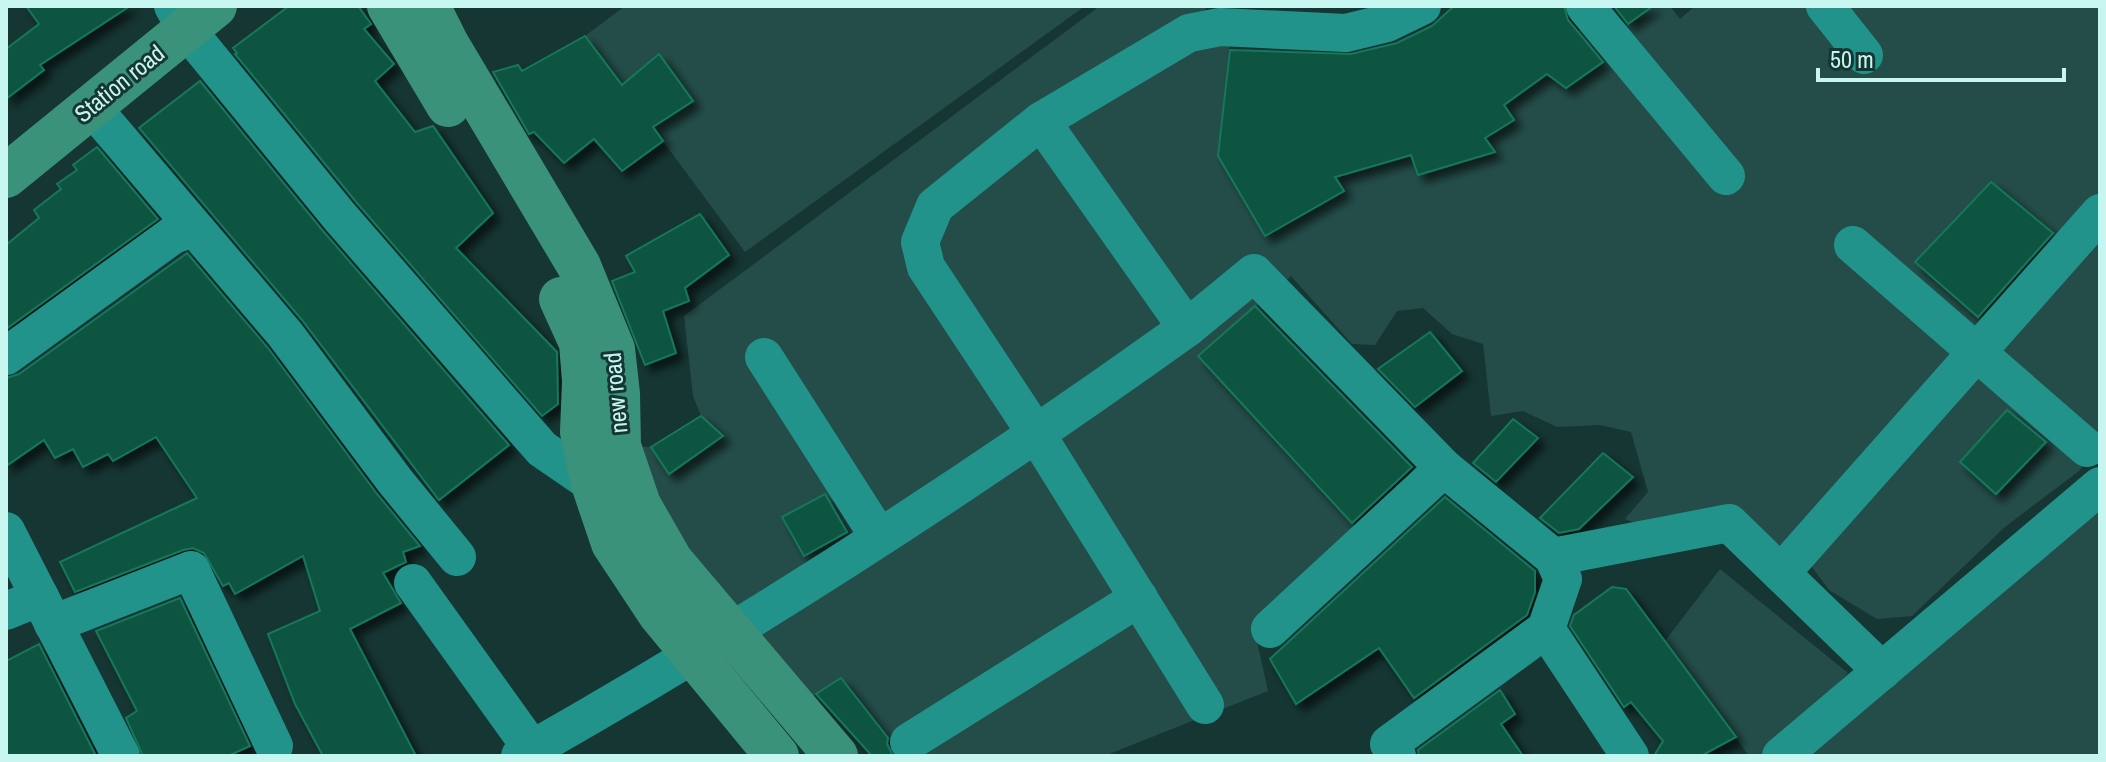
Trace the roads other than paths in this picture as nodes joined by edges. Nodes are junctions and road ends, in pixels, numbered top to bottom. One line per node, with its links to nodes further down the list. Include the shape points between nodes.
1 (389, 6): 23 (main road, new road, via 549,273 581,343 582,432)
2 (428, 6): 23 (main road, new road, via 579,266 613,349 619,446)
3 (1422, 6): 7 (street, via 1387,23 1346,33)
4 (1585, 6): 12 (street)
5 (1825, 6): 8 (street)
6 (192, 14): 9 (main road, Station road); 23 (street, via 340,217 542,449)
7 (1257, 18): 10 (street, via 1189,33)
8 (1864, 55)
9 (90, 105): 11 (main road, Station road); 14 (street)
10 (1041, 121): 16 (street); 20 (street, via 935,206 920,242 926,267)
11 (29, 158)
12 (1726, 176)
13 (2100, 213): 17 (street)
14 (197, 231): 18 (street, via 173,235); 27 (street, via 285,334)
15 (1853, 245): 17 (street)
16 (1187, 328): 20 (street); 22 (street, via 1254,273)
17 (1977, 352): 21 (street); 29 (street)
18 (6, 356)
19 (764, 357): 26 (street)
20 (1037, 435): 26 (street); 31 (street)
21 (2087, 448)
22 (1444, 468): 28 (street); 33 (street)
23 (611, 480): 35 (main road, new road, via 639,505 671,561); 36 (main road, new road, via 613,543)
24 (2100, 486): 37 (street)
25 (6, 531): 32 (street)
26 (879, 537): 35 (street)
27 (457, 557)
28 (1553, 557): 29 (street, via 1729,523); 34 (street, via 1563,579)
29 (1781, 573): 37 (street)
30 (413, 583): 41 (street)
31 (1139, 598): 38 (street); 39 (street)
32 (33, 611): 40 (street, via 191,570); 42 (street)
33 (1270, 629)
34 (1546, 629): 45 (street, via 1389,744); 46 (street)
35 (730, 632): 36 (street); 44 (main road, new road)
36 (694, 656): 41 (street); 43 (main road, new road)
37 (1882, 671): 47 (street)
38 (1205, 705)
39 (909, 742)
40 (270, 753)
41 (530, 754)
42 (121, 756)
43 (777, 756)
44 (836, 756)
45 (1397, 756)
46 (1630, 756)
47 (1781, 756)

